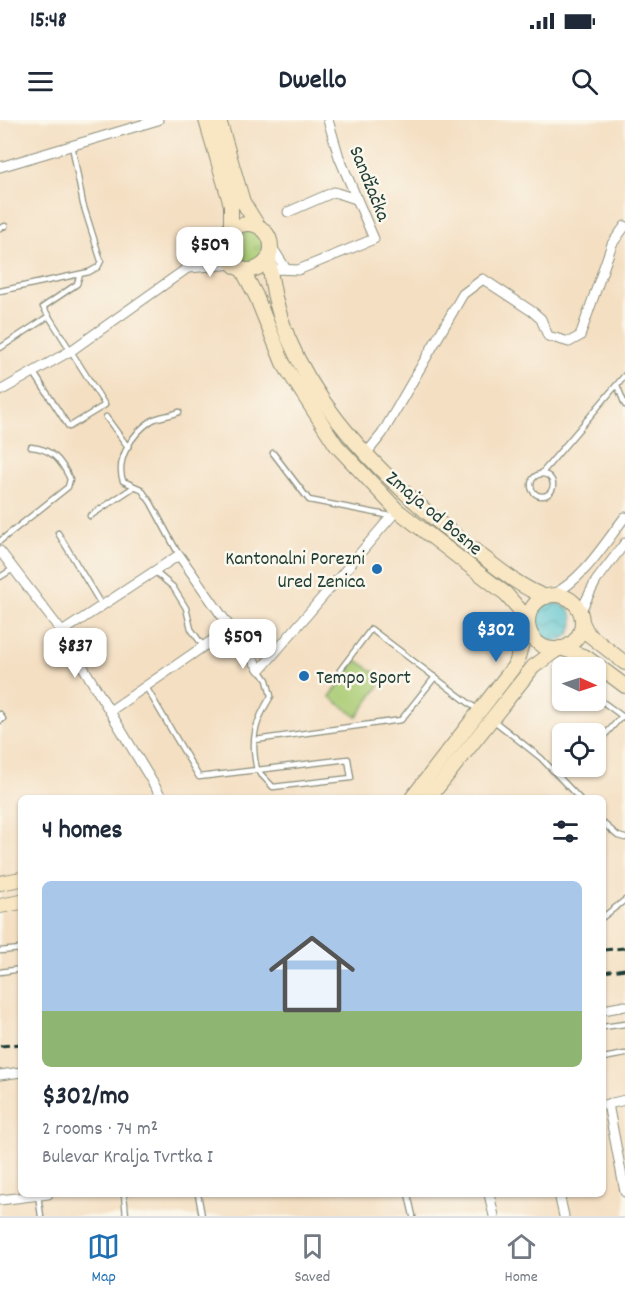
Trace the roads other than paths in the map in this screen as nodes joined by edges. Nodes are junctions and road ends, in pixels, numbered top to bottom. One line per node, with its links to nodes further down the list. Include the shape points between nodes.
1 (158, 120): 4 (street)
2 (328, 120): 6 (street, Sandžačka)
3 (217, 121): 8 (main road, Zmaja od Bosne, via 243,202); 10 (main road, Zmaja od Bosne, via 231,205)
4 (72, 145): 5 (street); 15 (lane, via 83,204 101,261 98,267)
5 (0, 167)
6 (356, 199): 7 (street, via 334,192); 14 (street, Sandžačka, via 374,239 298,270)
7 (288, 212)
8 (258, 226): 10 (main road, via 241,225); 11 (main road, Zmaja od Bosne, via 268,235)
9 (625, 226): 31 (street, via 612,244 580,336 569,342 548,336 533,312 483,279 472,285 463,294 382,434)
10 (229, 236): 12 (main road, Zmaja od Bosne, via 226,253); 13 (street)
11 (270, 250): 12 (main road, via 255,269); 14 (street); 16 (main road, Zmaja od Bosne)
12 (238, 267): 13 (street); 34 (main road, Zmaja od Bosne, via 258,299 283,363 306,402 336,445)
13 (186, 268): 20 (street)
14 (286, 269): 16 (street, Sandžačka, via 274,269)
15 (80, 274): 17 (lane); 18 (lane, via 77,284 43,307)
16 (269, 277): 31 (main road, Zmaja od Bosne, via 283,324 303,365 331,412)
17 (0, 291)
18 (49, 316): 19 (lane); 20 (lane)
19 (0, 348)
20 (72, 350): 21 (street); 21 (lane, via 105,405 69,428)
21 (34, 373): 24 (street)
22 (625, 375): 23 (lane)
23 (617, 385): 25 (lane); 32 (lane)
24 (0, 391)
25 (625, 405)
26 (179, 412): 29 (lane, via 152,420)
27 (106, 417): 29 (lane)
28 (31, 447): 38 (lane, via 51,451 64,466 70,479 68,487)
29 (129, 447): 33 (lane, via 120,462 120,473 123,481)
30 (273, 453): 34 (lane, via 309,500)
31 (365, 455): 45 (main road, Zmaja od Bosne, via 418,508 530,591)
32 (541, 474): 32 (lane, via 552,482 550,492 544,496 536,494 531,486 532,479)
33 (134, 487): 35 (lane); 41 (lane, via 141,489 151,503)
34 (394, 513): 48 (main road, Zmaja od Bosne, via 506,594); 54 (street)
35 (90, 516)
36 (625, 517): 45 (street, via 576,578)
37 (58, 533): 46 (lane)
38 (0, 541)
39 (625, 543): 47 (street, via 596,581)
40 (0, 551): 42 (street)
41 (179, 555): 43 (street); 49 (street)
42 (15, 569): 44 (lane); 50 (street)
43 (154, 571): 46 (street); 51 (lane, via 173,586 186,608 191,629)
44 (0, 577)
45 (549, 596): 47 (main road, Zmaja od Bosne, via 569,599); 48 (main road, via 534,606)
46 (102, 606): 50 (street)
47 (581, 617): 52 (main road, via 578,636); 53 (main road, Zmaja od Bosne, via 588,634)
48 (528, 621): 52 (main road, Zmaja od Bosne, via 534,639); 60 (main road, via 520,658)
49 (230, 628): 51 (street); 54 (street)
50 (62, 632): 61 (street)
51 (203, 646): 58 (street)
52 (559, 649): 57 (main road, Zmaja od Bosne, via 586,657); 64 (main road, via 533,667)
53 (625, 663)
54 (260, 670): 67 (lane, via 271,696 256,720)
55 (340, 670): 56 (lane, via 371,629)
56 (435, 677): 60 (lane); 67 (lane, via 401,720)
57 (625, 686)
58 (146, 687): 61 (street); 68 (lane, via 199,777)
59 (606, 705): 63 (lane)
60 (478, 710): 70 (main road)
61 (110, 711): 69 (street)
62 (0, 714): 65 (lane)
63 (624, 717): 66 (lane)
64 (493, 720): 71 (main road); 72 (lane, via 541,758)
65 (0, 721)
66 (606, 735)
67 (255, 740): 68 (lane)
68 (257, 770): 68 (lane, via 273,787 351,778 348,759)
69 (160, 795)
70 (414, 795)
71 (431, 795)
72 (576, 795)
73 (606, 826): 74 (lane)
74 (625, 838)
75 (18, 879): 76 (main road)
76 (0, 882)
77 (625, 900): 80 (lane)
78 (18, 903): 79 (main road)
79 (0, 906)
80 (606, 915)
81 (18, 948): 82 (lane)
82 (0, 951)
83 (18, 969): 84 (lane)
84 (0, 972)
85 (625, 1006): 86 (street)
86 (606, 1009)
87 (625, 1024): 88 (lane)
88 (606, 1027)
89 (625, 1054): 90 (lane)
90 (606, 1057)
91 (18, 1072): 92 (street)
92 (0, 1075)
93 (625, 1100): 94 (street)
94 (606, 1104): 95 (street)
95 (625, 1191)
96 (18, 1197): 103 (street)
97 (43, 1197): 104 (lane)
98 (124, 1197): 105 (lane)
99 (199, 1197): 106 (lane)
100 (409, 1197): 107 (lane)
101 (490, 1197): 108 (street)
102 (560, 1197): 109 (street)
103 (0, 1200)
104 (41, 1216)
105 (126, 1216)
106 (202, 1216)
107 (413, 1216)
108 (494, 1216)
109 (564, 1216)

